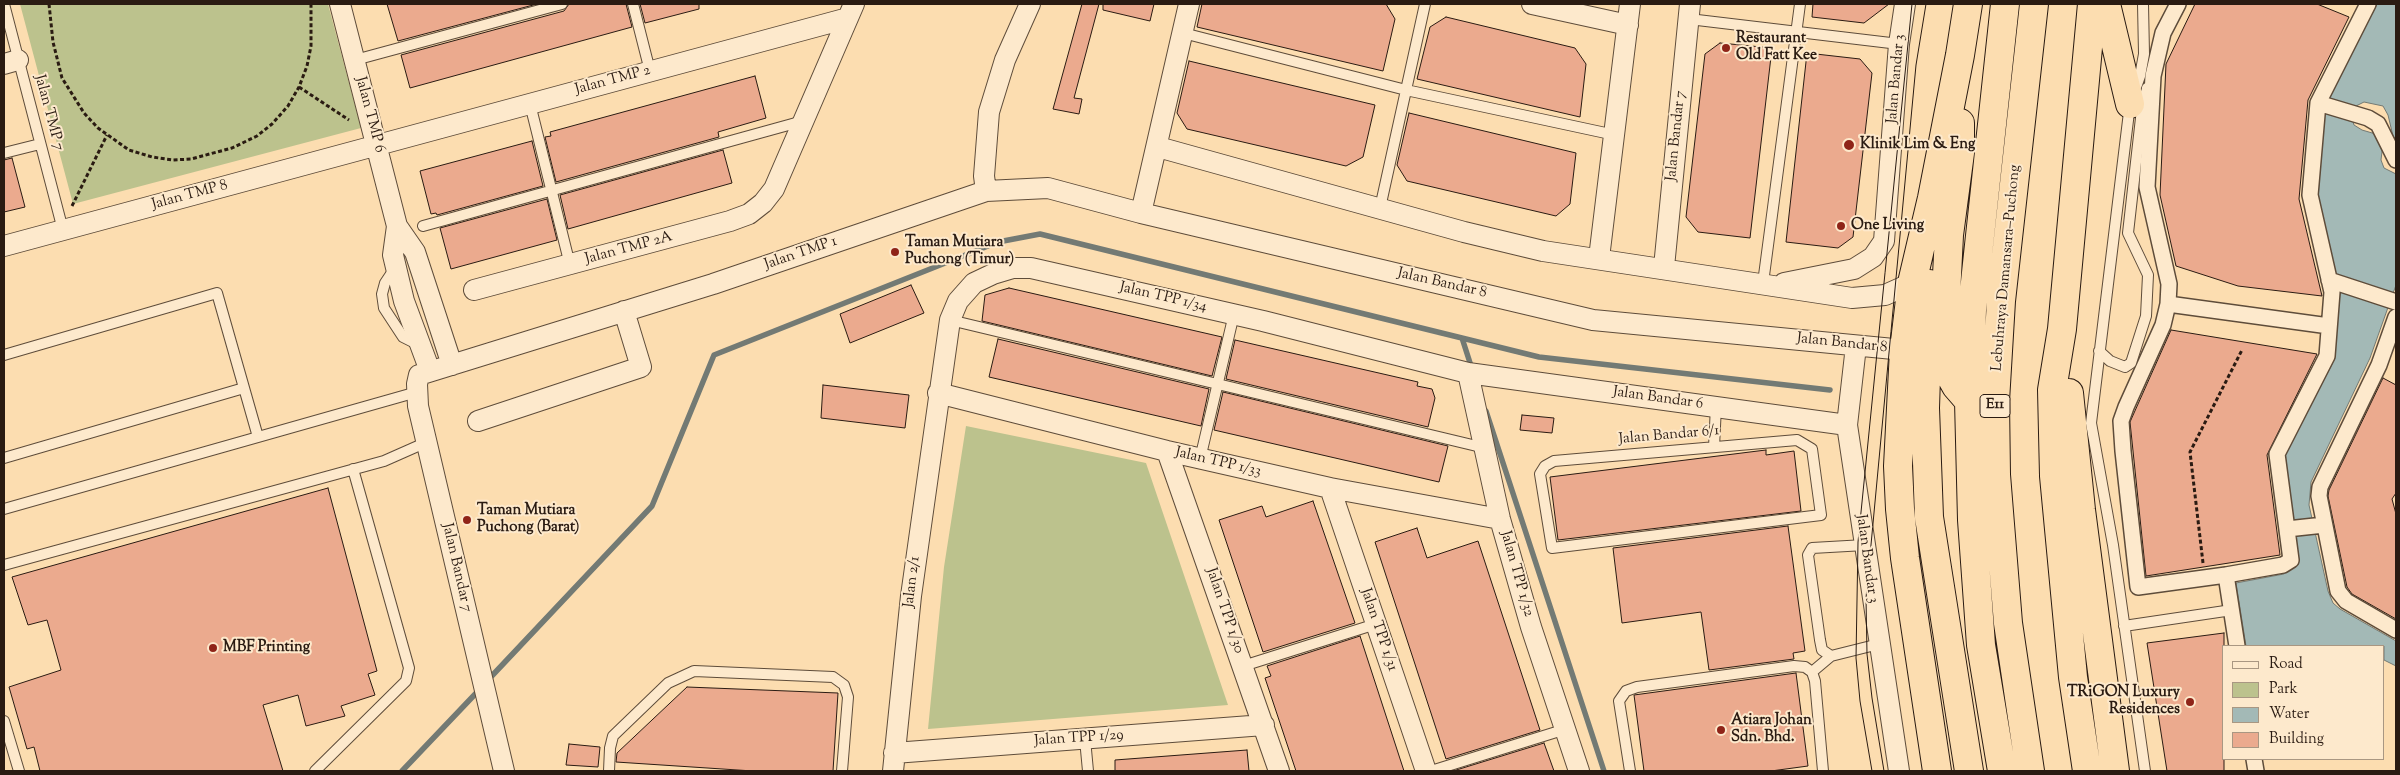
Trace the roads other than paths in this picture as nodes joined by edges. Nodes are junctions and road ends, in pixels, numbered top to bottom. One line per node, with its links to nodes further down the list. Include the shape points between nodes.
1 (4, 4): 32 (lane, Jalan TMP 7)
2 (340, 4): 31 (street, Jalan TMP 6)
3 (562, 4): 31 (lane)
4 (633, 4): 33 (lane)
5 (1030, 4): 47 (street, via 1005,60 989,112 984,176)
6 (1189, 4): 27 (street)
7 (1426, 4): 35 (lane)
8 (1532, 4): 25 (street)
9 (1630, 4): 25 (street)
10 (1800, 4): 26 (lane)
11 (1905, 4): 29 (street, Jalan Bandar 3)
12 (1968, 4): 30 (highway)
13 (2005, 4): 81 (highway, Lebuhraya Damansara–Puchong / E11, via 1972,310)
14 (2034, 4): 28 (highway, Lebuhraya Damansara–Puchong / E11)
15 (2040, 4): 28 (highway)
16 (2092, 4): 34 (highway)
17 (2102, 4): 34 (highway)
18 (2106, 4): 38 (highway)
19 (2143, 4): 38 (lane, via 2144,54)
20 (2170, 4): 72 (lane, via 2142,109 2128,233 2148,276 2146,316 2131,363 2125,367 2110,361)
21 (2178, 4): 63 (street, via 2163,33 2153,76 2147,187 2169,284)
22 (2366, 4): 36 (street)
23 (851, 11): 33 (street, Jalan TMP 2); 39 (street, Jalan TMP 2A)
24 (1690, 11): 26 (lane); 57 (street, Jalan Bandar 7)
25 (1628, 26): 40 (street)
26 (1796, 30): 29 (lane); 60 (lane)
27 (1183, 33): 35 (lane); 43 (street)
28 (2030, 40): 133 (highway, Lebuhraya Damansara–Puchong / E11, via 2000,302 1995,401 1997,484 2008,623)
29 (1899, 44): 60 (street, Jalan Bandar 3, via 1884,241 1873,257 1854,269)
30 (1960, 55): 48 (highway); 81 (highway, via 1960,153 1949,235 1943,356 1947,370)
31 (354, 60): 41 (street, Jalan TMP 6)
32 (11, 62): 42 (lane, Jalan TMP 7)
33 (650, 71): 37 (street, Jalan TMP 2)
34 (2086, 73): 69 (highway)
35 (1406, 90): 40 (lane); 49 (lane)
36 (2320, 103): 45 (street, via 2378,124); 58 (street, via 2310,195)
37 (530, 104): 41 (street, Jalan TMP 2); 46 (lane)
38 (2130, 104): 72 (lane)
39 (803, 121): 46 (lane); 56 (street, Jalan TMP 2A, via 774,189 749,214)
40 (1614, 135): 55 (street)
41 (376, 139): 51 (street, Jalan TMP 6); 53 (street, Jalan TMP 8)
42 (40, 144): 44 (lane); 53 (lane, Jalan TMP 7)
43 (1158, 148): 49 (street); 50 (street)
44 (4, 154)
45 (2396, 160)
46 (551, 191): 52 (lane); 56 (lane)
47 (986, 191): 50 (street, Jalan Bandar 8, via 1048,188); 64 (street, Jalan TMP 1)
48 (1932, 198): 59 (highway); 131 (highway, via 1925,366 1926,481 1932,541)
49 (1380, 208): 55 (street, via 1464,232 1543,250)
50 (1141, 213): 70 (street, Jalan Bandar 8, via 1593,320)
51 (398, 226): 74 (street, Jalan TMP 6, via 415,252); 75 (street, Jalan TMP 6, via 392,256 404,301)
52 (423, 226)
53 (63, 230): 54 (street, Jalan TMP 8)
54 (4, 246)
55 (1599, 258): 57 (street)
56 (570, 265): 61 (street, Jalan TMP 2A)
57 (1664, 268): 60 (street)
58 (2332, 282): 62 (street); 68 (street)
59 (1912, 283): 60 (street, via 1901,290 1868,298); 71 (highway)
60 (1769, 284)
61 (474, 290)
62 (2394, 301)
63 (2168, 304): 68 (street); 101 (street, via 2163,325 2121,422 2138,587)
64 (624, 311): 74 (street, Jalan TMP 1); 83 (street, via 641,367)
65 (1234, 314): 67 (street, Jalan TPP 1/34, via 1031,268 1013,268 974,284 958,301); 76 (street, Jalan TPP 1/34); 77 (lane)
66 (2396, 317): 97 (street, via 2379,365 2320,487)
67 (950, 320): 77 (lane); 80 (street, Jalan TPP 1/34)
68 (2329, 326): 98 (street, via 2327,356 2277,454)
69 (2062, 329): 111 (highway); 134 (highway, via 2052,390 2054,476 2073,677)
70 (1856, 346): 71 (street, Jalan Bandar 8); 85 (street, Jalan Bandar 3)
71 (1904, 350): 130 (highway, via 1898,466 1905,558)
72 (2099, 351): 84 (lane)
73 (4, 355): 78 (lane, via 217,293)
74 (452, 365): 75 (street, Jalan TMP 1)
75 (430, 371): 79 (street, via 419,375)
76 (1468, 373): 82 (street, Jalan Bandar 6); 88 (street, Jalan TPP 1/32)
77 (1218, 384): 88 (lane); 92 (lane)
78 (244, 388): 86 (lane); 91 (lane)
79 (417, 392): 86 (lane); 87 (street, Jalan Bandar 7)
80 (938, 393): 90 (street, Jalan TPP 1/33); 116 (street, Jalan 2/1)
81 (1968, 401): 132 (highway, Lebuhraya Damansara–Puchong / E11, via 1981,645)
82 (1716, 406): 85 (street, Jalan Bandar 6); 89 (lane)
83 (478, 421)
84 (2091, 423): 104 (lane); 111 (highway, via 2089,440 2094,510 2112,654 2110,669)
85 (1847, 425): 99 (street, Jalan Bandar 3)
86 (258, 437): 95 (lane)
87 (427, 442): 93 (lane, via 393,458); 119 (street, Jalan Bandar 7)
88 (1485, 448): 96 (street, Jalan TPP 1/32)
89 (1714, 448): 89 (lane, Jalan Bandar 6/1, via 1554,461 1545,466 1540,474 1552,548 1821,515 1812,449 1797,440)
90 (1167, 451): 92 (street, Jalan TPP 1/33); 109 (street, Jalan TPP 1/30)
91 (4, 458)
92 (1200, 459): 94 (street, Jalan TPP 1/33)
93 (353, 469): 100 (lane); 118 (lane, via 408,668 406,681)
94 (1330, 488): 96 (street, Jalan TPP 1/33); 103 (street, Jalan TPP 1/31)
95 (4, 509)
96 (1500, 519): 114 (street, Jalan TPP 1/32, via 1531,627)
97 (2322, 525): 98 (street); 105 (street, via 2338,591 2346,600)
98 (2289, 529): 101 (street, via 2291,560 2282,565)
99 (1864, 545): 106 (street, Jalan Bandar 3); 108 (lane, via 1812,548 1808,556 1822,650)
100 (4, 565)
101 (2226, 575): 102 (street)
102 (2232, 610): 104 (lane); 107 (street)
103 (1376, 624): 109 (lane); 124 (street, Jalan TPP 1/31)
104 (2124, 626): 136 (lane)
105 (2396, 630)
106 (1879, 644): 108 (lane); 129 (street, Jalan Bandar 3)
107 (2237, 645)
108 (1831, 656): 110 (lane)
109 (1243, 666): 113 (street, Jalan TPP 1/30)
110 (1812, 672): 127 (lane, via 1805,667 1794,666 1626,691 1619,701); 128 (lane)
111 (2103, 683): 135 (highway)
112 (4, 721): 117 (lane)
113 (1264, 726): 115 (street, Jalan TPP 1/29); 123 (street, Jalan TPP 1/30)
114 (1566, 728): 125 (lane); 126 (street, Jalan TPP 1/32)
115 (1085, 739): 116 (street, Jalan TPP 1/29); 122 (lane)
116 (893, 762)
117 (19, 771)
118 (315, 771)
119 (504, 771)
120 (609, 771): 121 (lane, via 613,736 668,683 694,671 834,677 844,685 848,697)
121 (842, 771)
122 (1088, 771)
123 (1279, 771)
124 (1426, 771)
125 (1431, 771)
126 (1579, 771)
127 (1630, 771)
128 (1823, 771)
129 (1899, 771)
130 (1937, 771)
131 (1969, 771)
132 (2002, 771)
133 (2030, 771)
134 (2087, 771)
135 (2115, 771)
136 (2145, 771)

